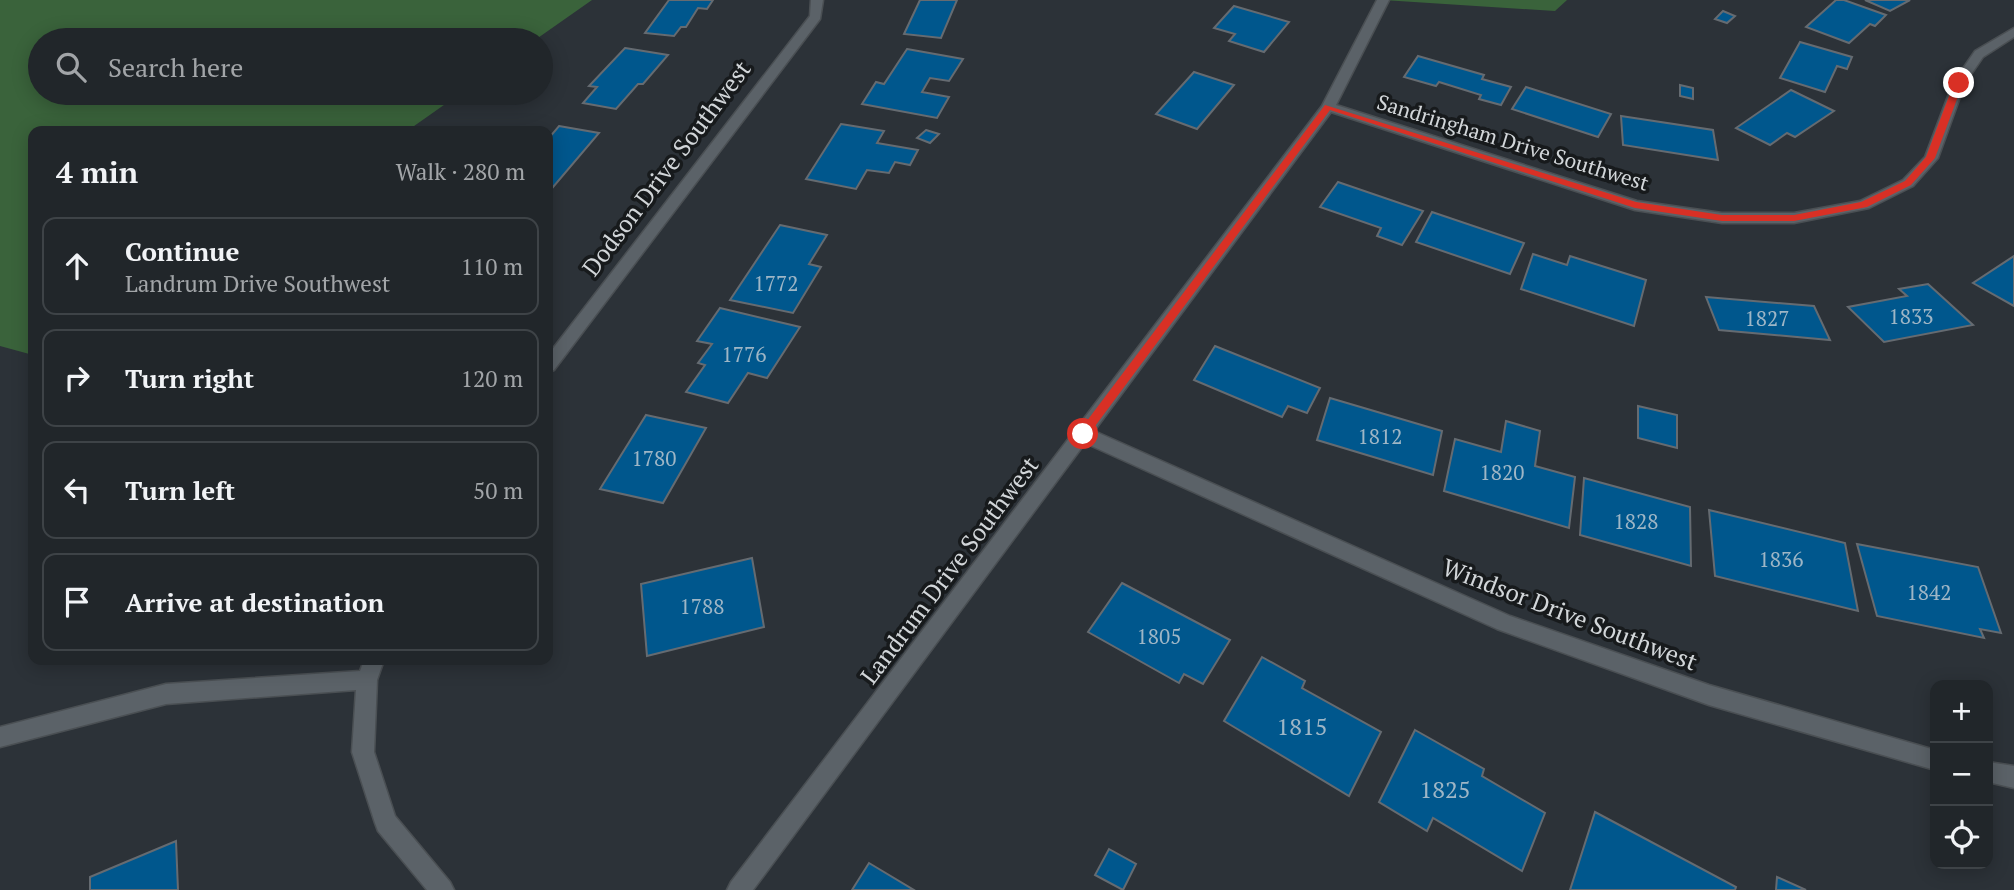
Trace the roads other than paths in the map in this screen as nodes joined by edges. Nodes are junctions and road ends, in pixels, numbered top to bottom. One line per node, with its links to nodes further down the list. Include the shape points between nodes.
1 (817, 0): 5 (street, Dodson Drive Southwest, via 816,16)
2 (1383, 0): 4 (street, Landrum Drive Southwest)
3 (2014, 32): 4 (street, Sandringham Drive Southwest, via 1979,54 1959,83 1931,158 1908,183 1864,205 1794,218 1722,218 1635,205)
4 (1328, 107): 6 (street, Landrum Drive Southwest)
5 (553, 359)
6 (1083, 434): 9 (street, Windsor Drive Southwest, via 1504,623 1709,695); 13 (street, Landrum Drive Southwest)
7 (370, 670): 8 (street, via 166,694); 12 (street, via 363,752 386,823)
8 (0, 737)
9 (1930, 759)
10 (1993, 773): 11 (street)
11 (2014, 777)
12 (442, 890)
13 (739, 890)

